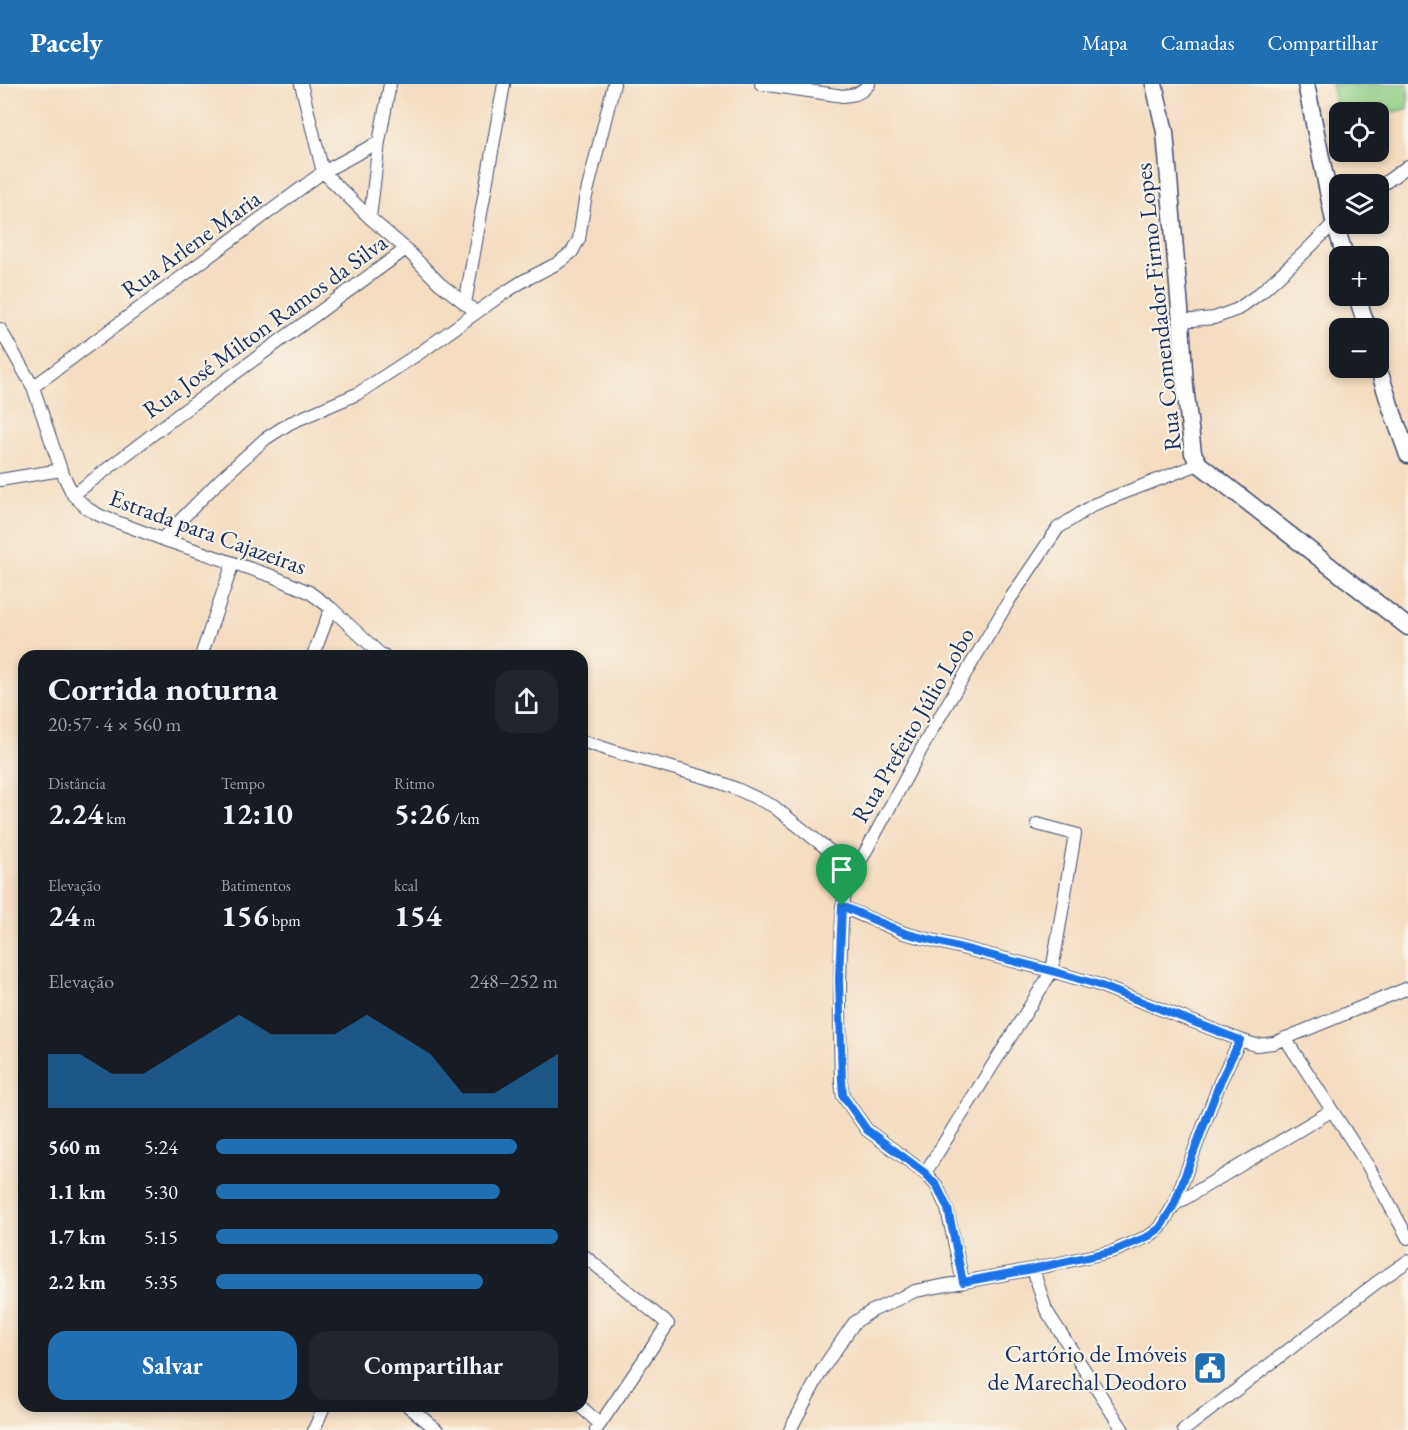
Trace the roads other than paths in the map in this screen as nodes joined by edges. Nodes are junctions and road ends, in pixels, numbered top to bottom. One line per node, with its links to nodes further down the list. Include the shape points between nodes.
1 (301, 84): 11 (street)
2 (390, 84): 9 (street)
3 (504, 84): 17 (street)
4 (614, 84): 18 (street, via 575,248 558,263)
5 (761, 84): 6 (street, via 843,96 856,94)
6 (869, 84)
7 (1154, 84): 19 (street, Rua Comendador Firmo Lopes, via 1165,132)
8 (1306, 84): 13 (street)
9 (379, 142): 11 (street, Rua Arlene Maria); 14 (street)
10 (1408, 165): 12 (street)
11 (323, 172): 14 (street, Rua José Milton Ramos da Silva); 22 (street, Rua Arlene Maria)
12 (1389, 180)
13 (1329, 184)
14 (370, 218): 16 (street, Rua José Milton Ramos da Silva)
15 (1329, 227): 19 (street, via 1238,309 1214,318)
16 (406, 249): 17 (street); 27 (street, Rua José Milton Ramos da Silva)
17 (465, 304): 18 (street)
18 (477, 312): 28 (street, via 357,394 290,423 265,439)
19 (1181, 321): 24 (street, Rua Comendador Firmo Lopes, via 1193,453)
20 (0, 329): 22 (street, Estrada para Cajazeiras)
21 (1381, 378): 23 (street)
22 (33, 387): 25 (street, Estrada para Cajazeiras)
23 (1408, 454)
24 (1199, 464): 31 (street, Rua Comendador Firmo Lopes); 37 (street, Rua Prefeito Júlio Lobo, via 1095,504 1058,528 1010,599 933,728)
25 (61, 470): 26 (street); 27 (street, Estrada para Cajazeiras)
26 (0, 480)
27 (73, 495): 28 (street, Estrada para Cajazeiras, via 101,516)
28 (162, 539): 29 (street, Estrada para Cajazeiras)
29 (233, 564): 30 (street, Estrada para Cajazeiras, via 309,592); 32 (street)
30 (331, 608): 33 (street); 34 (street, Estrada para Cajazeiras)
31 (1408, 627)
32 (203, 650)
33 (315, 650)
34 (376, 650)
35 (588, 743): 37 (street, via 708,778 773,806)
36 (1037, 824): 39 (street, via 1075,834)
37 (855, 871): 38 (street, Rua Prefeito Júlio Lobo)
38 (842, 906): 39 (street, via 904,933); 44 (street, Rua Prefeito Júlio Lobo, via 839,979 843,1096 867,1130)
39 (1052, 971): 42 (street); 44 (street)
40 (1408, 988): 41 (street)
41 (1285, 1038): 42 (street, via 1256,1045); 43 (street)
42 (1240, 1040): 45 (street)
43 (1331, 1111): 45 (street); 46 (street, via 1368,1166)
44 (925, 1173): 50 (street, Rua Prefeito Júlio Lobo, via 937,1186 948,1209)
45 (1174, 1205): 49 (street, via 1160,1228 1149,1236 1114,1251)
46 (1408, 1238)
47 (588, 1259): 54 (street, via 668,1324)
48 (1408, 1261): 59 (street)
49 (1032, 1269): 50 (street); 58 (street, via 1046,1310)
50 (963, 1282): 57 (street, via 915,1291 854,1323 823,1368)
51 (322, 1412): 55 (street)
52 (415, 1412): 56 (street)
53 (585, 1412): 54 (street)
54 (598, 1427)
55 (314, 1430)
56 (437, 1430)
57 (789, 1430)
58 (1123, 1430)
59 (1184, 1430)

